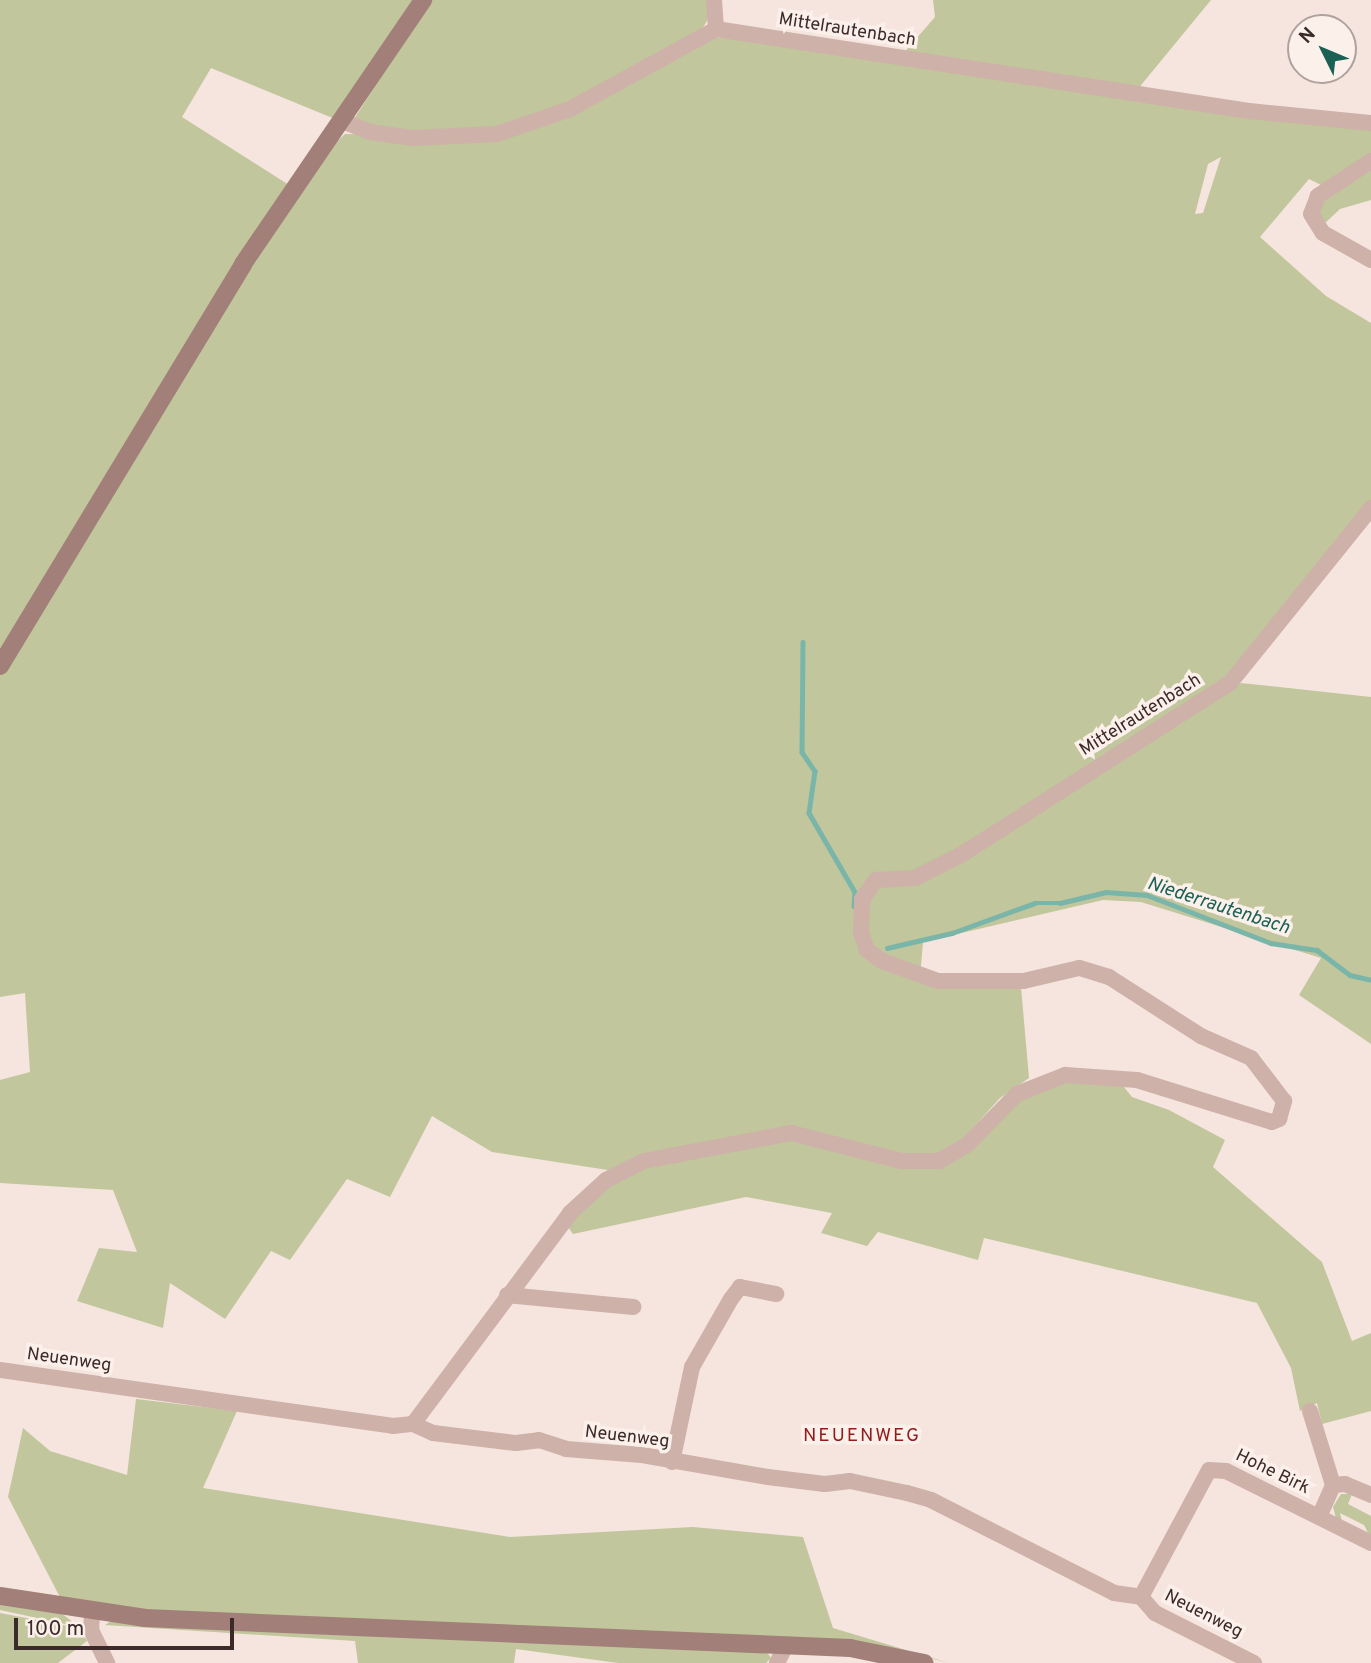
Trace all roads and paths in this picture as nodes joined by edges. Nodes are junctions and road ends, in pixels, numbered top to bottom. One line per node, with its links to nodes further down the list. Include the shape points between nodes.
1 (423, 0): 4 (main road)
2 (714, 0): 3 (street)
3 (716, 29): 4 (street, via 570,109 497,134 412,138 370,132); 5 (street, Mittelrautenbach, via 1250,111)
4 (342, 121): 9 (main road, via 243,264)
5 (1371, 123)
6 (1371, 162): 7 (street, via 1318,196 1311,214 1322,233)
7 (1371, 260)
8 (1371, 509): 11 (street, Mittelrautenbach, via 1257,654 1222,689 964,853 915,878 876,880 862,899 861,933 867,950 882,961 938,981 1023,981 1079,968 1095,971 1201,1036 1244,1053 1279,1091 1285,1105 1281,1117 1272,1122 1147,1082 1065,1075 1017,1094 962,1149 944,1159 922,1163 791,1133 644,1161 590,1193)
9 (0, 666)
10 (776, 1294): 16 (street, via 740,1287 731,1299 692,1367)
11 (507, 1295): 12 (street); 15 (street)
12 (633, 1307)
13 (0, 1370): 15 (street, Neuenweg, via 393,1426)
14 (1310, 1410): 17 (street)
15 (413, 1424): 16 (street, Neuenweg, via 433,1433 516,1443 539,1440 566,1449)
16 (672, 1462): 22 (street, Neuenweg, via 808,1482 850,1481 923,1497 1114,1593)
17 (1333, 1485): 18 (street, via 1345,1484); 19 (street)
18 (1371, 1495)
19 (1319, 1517): 20 (street, Hohe Birk); 22 (street, Hohe Birk, via 1227,1471 1209,1470)
20 (1371, 1543)
21 (0, 1596): 23 (main road)
22 (1141, 1597): 28 (street, Neuenweg, via 1155,1613)
23 (92, 1613): 24 (main road); 25 (street, via 91,1630)
24 (786, 1645): 26 (street); 27 (main road, via 850,1648)
25 (107, 1663)
26 (777, 1663)
27 (924, 1663)
28 (1254, 1663)

